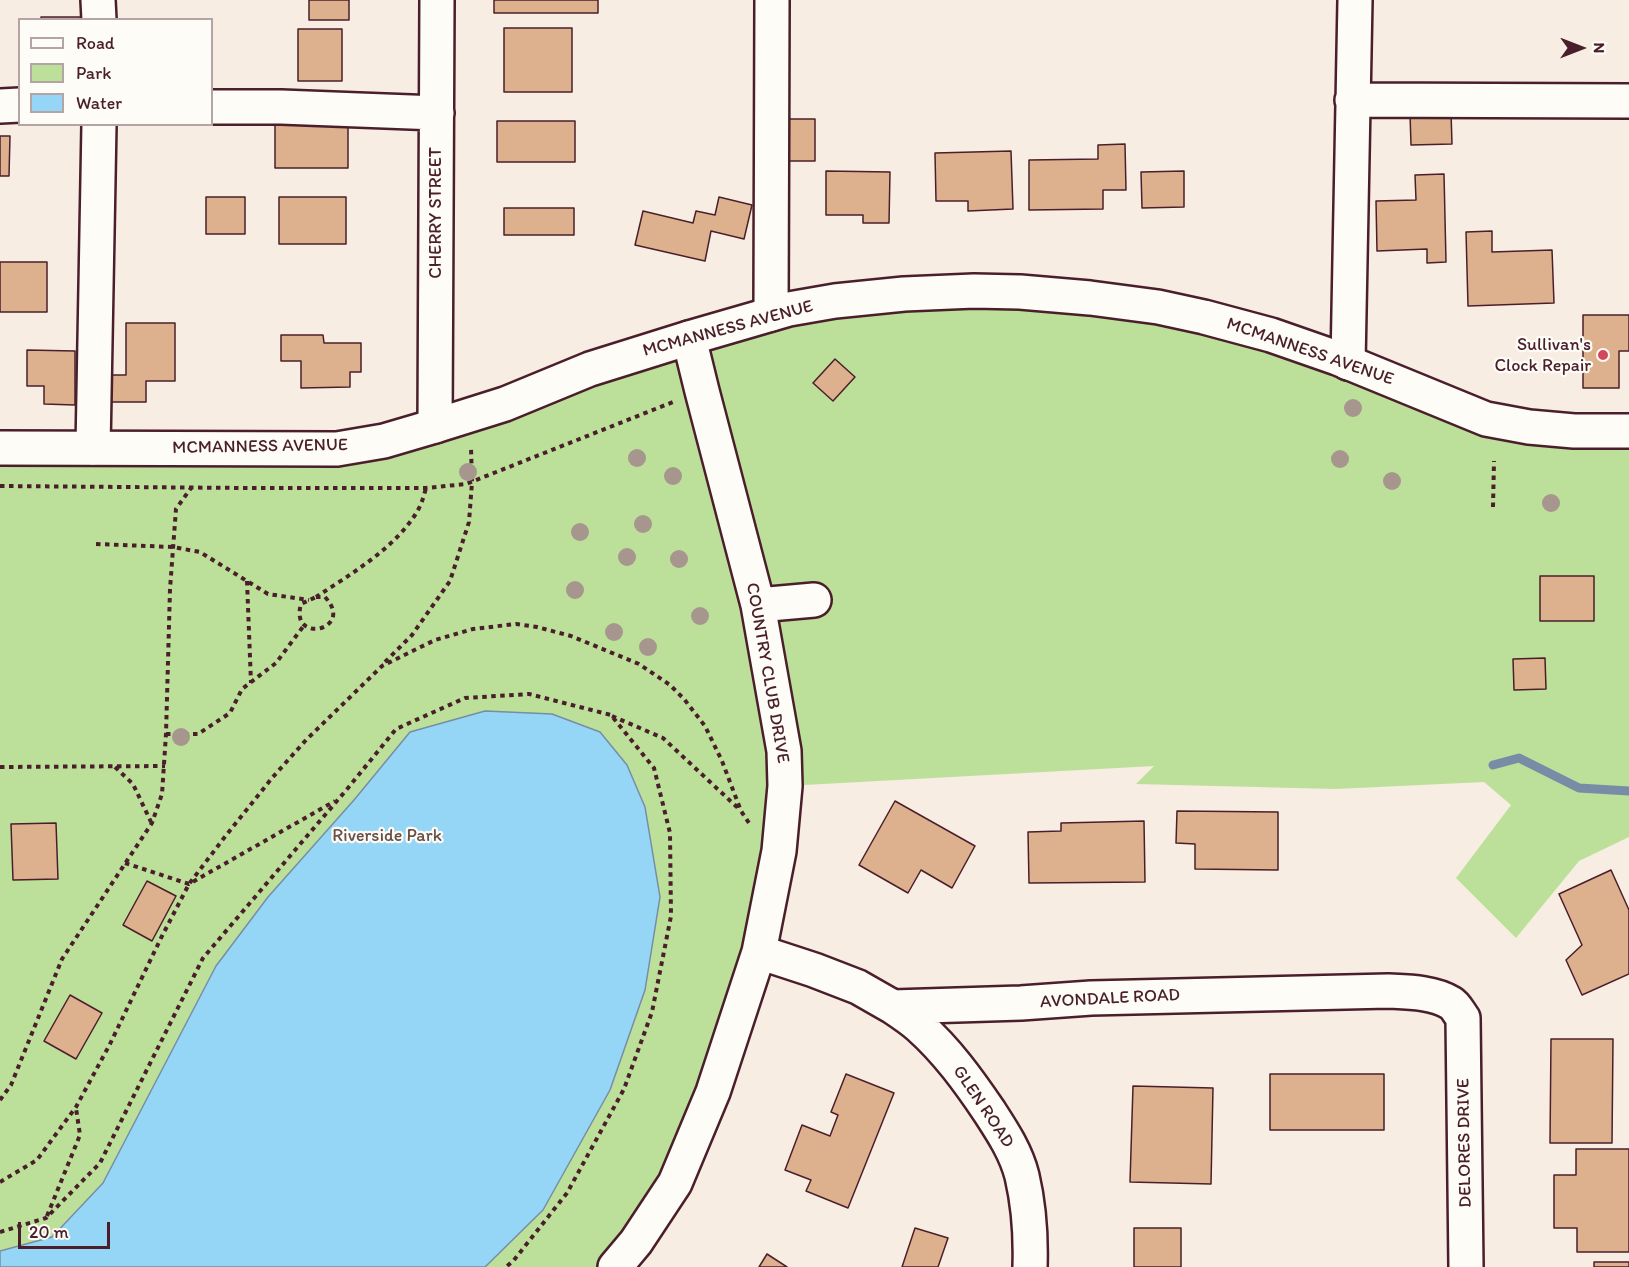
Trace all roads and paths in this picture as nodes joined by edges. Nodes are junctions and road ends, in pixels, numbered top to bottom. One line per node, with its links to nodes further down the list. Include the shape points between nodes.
1 (98, 0): 5 (street)
2 (437, 0): 11 (street, CHERRY STREET)
3 (772, 0): 13 (street)
4 (1355, 0): 6 (street)
5 (99, 18)
6 (1353, 100): 7 (street); 15 (street)
7 (1629, 101)
8 (18, 105): 9 (street)
9 (0, 106)
10 (213, 107): 11 (street)
11 (437, 113): 16 (street, CHERRY STREET)
12 (99, 126): 19 (street)
13 (771, 314): 14 (street, MCMANNESS AVENUE); 15 (street, MCMANNESS AVENUE, via 835,301 904,294 974,291 1089,298 1204,317 1271,335)
14 (689, 338): 16 (street, MCMANNESS AVENUE, via 590,369 505,404); 30 (street, COUNTRY CLUB DRIVE)
15 (1348, 363): 17 (street, MCMANNESS AVENUE, via 1485,418 1529,427)
16 (449, 421): 19 (street, MCMANNESS AVENUE, via 384,441 337,449); 32 (path, via 471,444 469,522 444,590 412,635)
17 (1629, 431)
18 (0, 448): 19 (street, MCMANNESS AVENUE)
19 (93, 448)
20 (1494, 461): 23 (path)
21 (191, 488): 25 (path, via 176,509)
22 (426, 488): 27 (path, via 419,509 403,531 370,561)
23 (1493, 507)
24 (96, 544): 25 (path)
25 (173, 547): 26 (path, via 200,552); 35 (path)
26 (247, 580): 28 (path, via 268,594); 33 (path)
27 (316, 597): 28 (path); 31 (path, via 325,597 331,604 331,621 316,630)
28 (309, 600): 31 (path, via 301,604 298,612)
29 (814, 600): 30 (street)
30 (758, 604): 42 (street, COUNTRY CLUB DRIVE, via 784,751)
31 (305, 624): 33 (path, via 276,663)
32 (382, 666): 40 (path, via 435,640 473,629 516,624 571,636 639,664 684,699 705,726); 44 (path, via 272,778)
33 (251, 683): 35 (path, via 242,689 230,713 198,734)
34 (611, 715): 39 (path, via 529,694 465,698 396,729); 40 (path, via 663,738); 53 (path, via 654,768 670,832 670,916 652,1012 624,1089 567,1193)
35 (166, 734): 36 (path)
36 (165, 766): 38 (path); 41 (path, via 162,794)
37 (0, 767): 38 (path)
38 (114, 767): 41 (path, via 133,784)
39 (339, 799): 44 (path); 51 (path, via 203,958 100,1163)
40 (741, 811): 42 (path, via 757,835)
41 (152, 823): 43 (path)
42 (779, 851): 45 (street, COUNTRY CLUB DRIVE)
43 (125, 863): 44 (path); 48 (path, via 62,959)
44 (189, 884): 49 (path)
45 (759, 952): 46 (street, via 858,987); 54 (street, COUNTRY CLUB DRIVE, via 713,1092 675,1183)
46 (893, 1007): 47 (street, AVONDALE ROAD, via 1388,991 1440,998 1453,1004); 55 (street, GLEN ROAD, via 917,1024 965,1075 1003,1133 1022,1175 1029,1219)
47 (1463, 1018): 56 (street, DELORES DRIVE)
48 (0, 1100)
49 (76, 1107): 50 (path, via 37,1160); 51 (path, via 80,1135)
50 (0, 1182)
51 (46, 1218): 52 (path)
52 (0, 1232)
53 (506, 1267)
54 (615, 1267)
55 (1030, 1267)
56 (1466, 1267)

